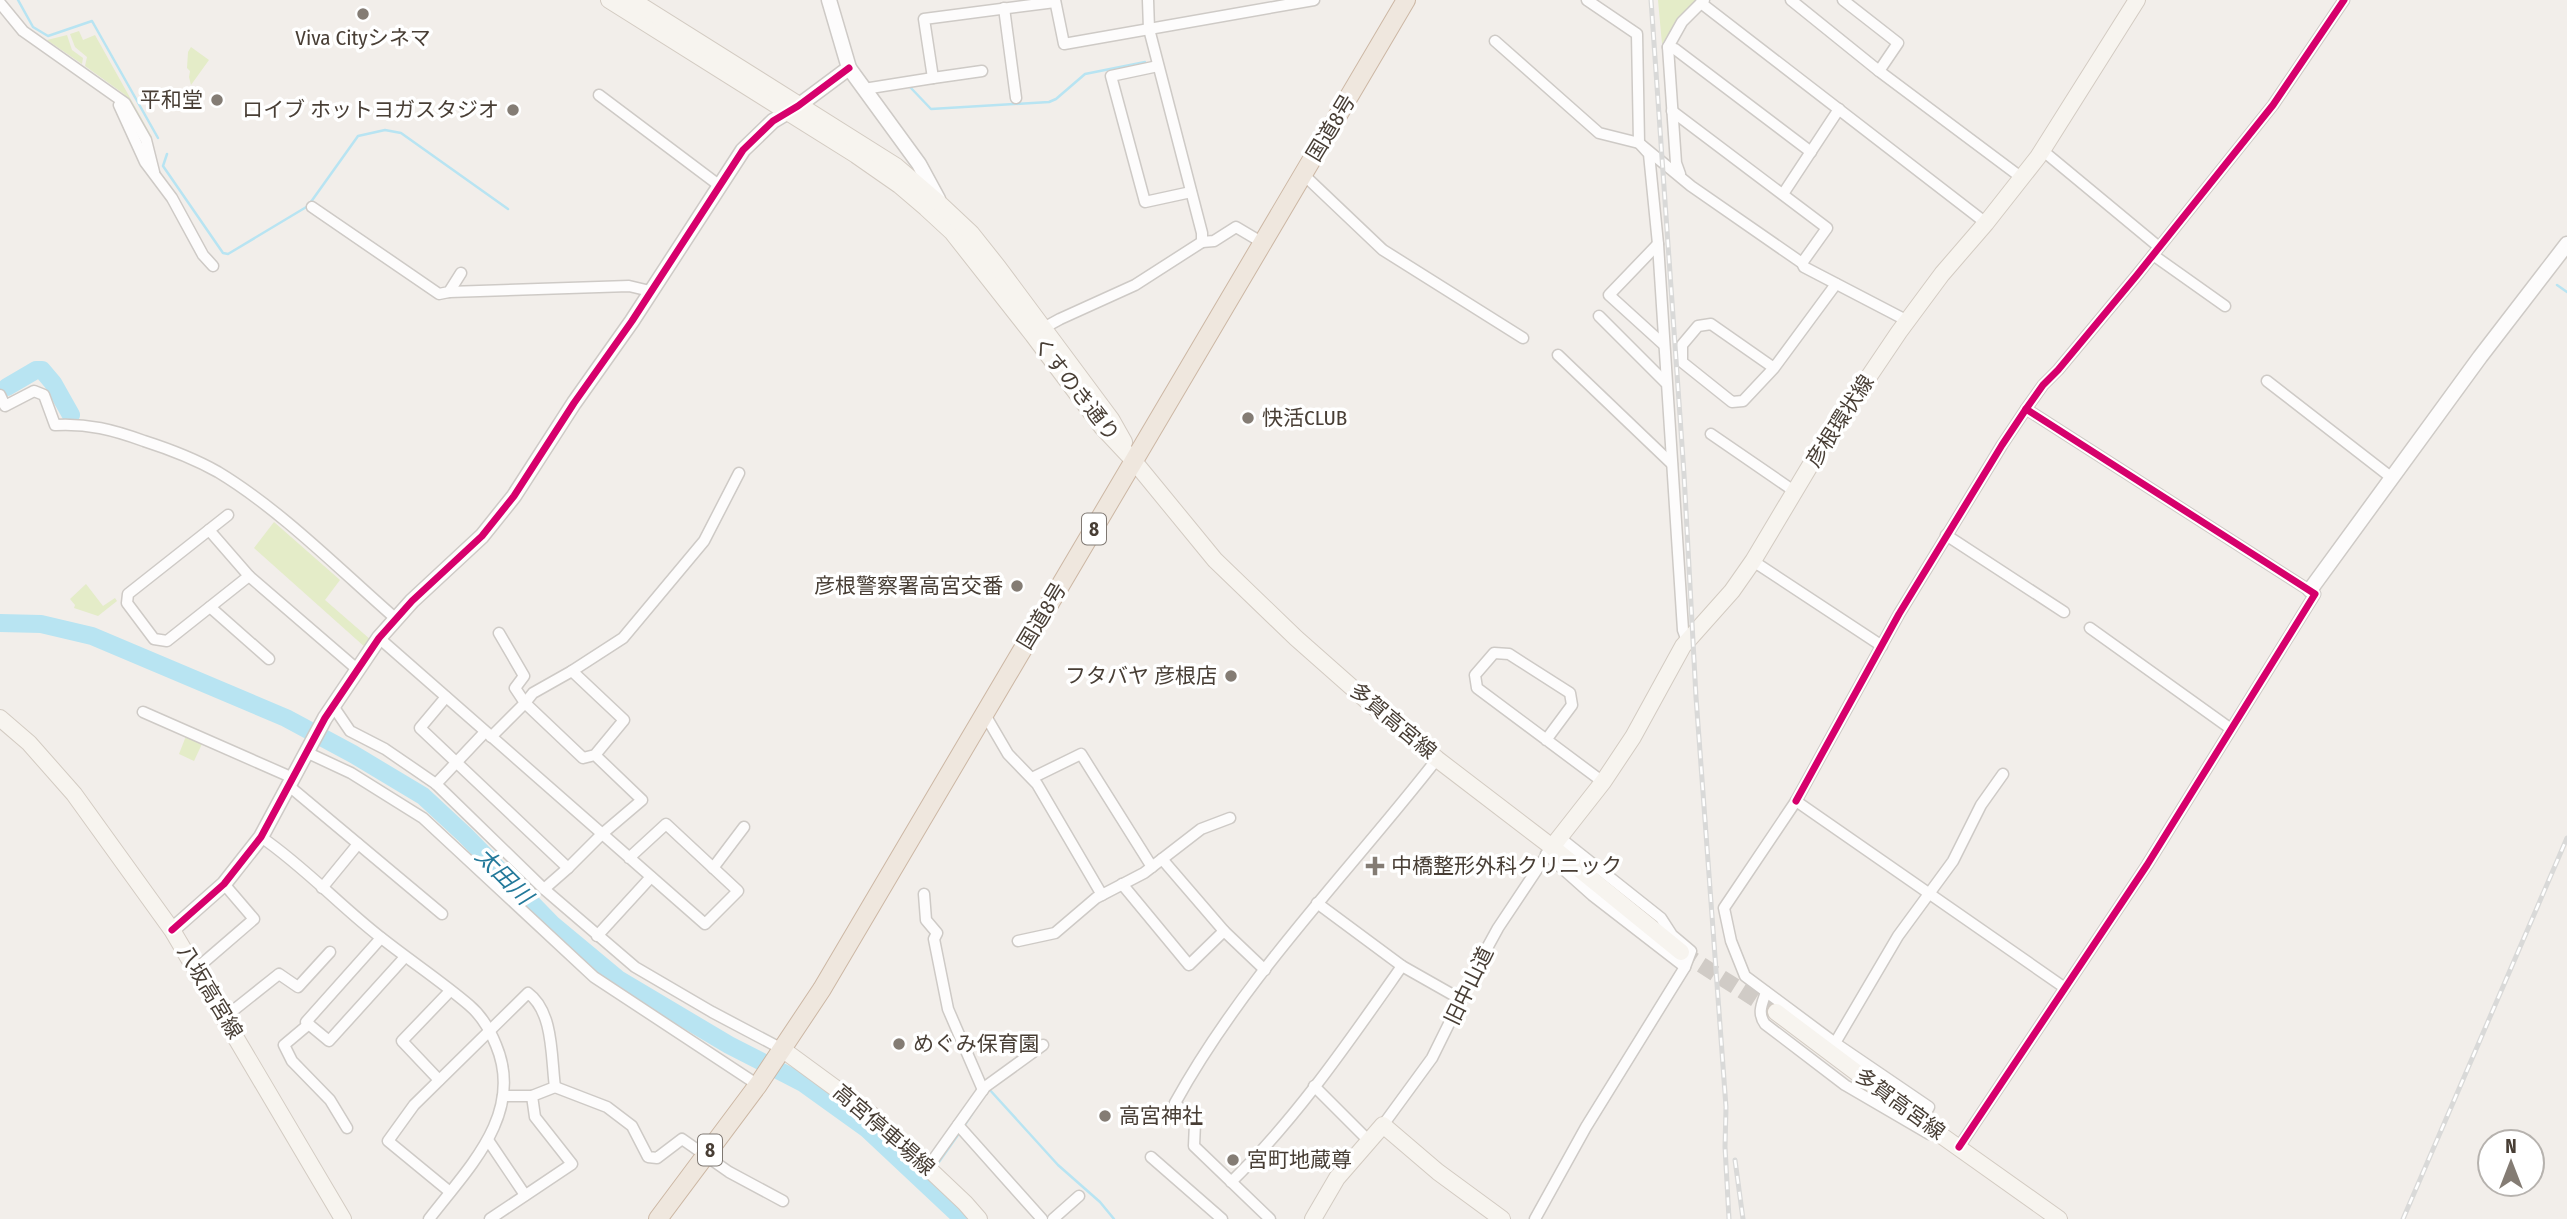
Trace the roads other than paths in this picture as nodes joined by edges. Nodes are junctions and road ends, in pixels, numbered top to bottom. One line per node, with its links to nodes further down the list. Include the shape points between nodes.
1 (609, 0): 27 (main road, くすのき通り)
2 (632, 0): 27 (main road, くすのき通り)
3 (829, 0): 20 (street)
4 (1148, 0): 16 (street)
5 (1314, 0): 16 (street)
6 (1406, 0): 33 (highway, 国道8号 / 8)
7 (1791, 0): 22 (street)
8 (1843, 0): 22 (street, via 1898,43)
9 (2344, 0): 46 (street, via 2273,105)
10 (1055, 1): 15 (street); 16 (street, via 1064,44)
11 (1592, 1): 30 (street, via 1637,34)
12 (2135, 1): 31 (main road, 彦根環状線)
13 (1702, 2): 18 (street, via 1682,22); 28 (street)
14 (0, 3): 48 (street, via 23,31 125,103 146,140 154,172)
15 (1004, 8): 23 (street, via 924,19); 26 (street)
16 (1149, 29): 19 (street)
17 (1495, 41): 30 (street, via 1599,133)
18 (1668, 47): 29 (street); 32 (street)
19 (1158, 66): 37 (street); 37 (street, via 1111,76 1145,202)
20 (849, 68): 24 (street); 27 (street)
21 (982, 71): 23 (street)
22 (1879, 71): 35 (street)
23 (933, 78): 24 (street)
24 (864, 89): 39 (street, via 919,164)
25 (599, 95): 36 (street)
26 (1016, 99)
27 (792, 109): 36 (street, via 743,150); 39 (main road, くすのき通り, via 896,166); 56 (main road, くすのき通り, via 926,208)
28 (1839, 109): 32 (street); 41 (street)
29 (1672, 111): 34 (street); 38 (street)
30 (1639, 143): 34 (street); 44 (street, via 1649,154)
31 (2042, 150): 35 (main road, 彦根環状線); 46 (street)
32 (1811, 152): 38 (street)
33 (1303, 174): 43 (highway, 国道8号 / 8); 57 (street, via 1383,250)
34 (1680, 174): 47 (street)
35 (2022, 178): 41 (main road, 彦根環状線)
36 (720, 186): 51 (street)
37 (1191, 192): 42 (street)
38 (1783, 194): 47 (street, via 1827,228)
39 (939, 202): 56 (main road, くすのき通り, via 971,233)
40 (312, 207): 52 (street, via 439,294)
41 (1986, 223): 55 (main road, 彦根環状線)
42 (1202, 242): 43 (street, via 1214,241 1236,227); 56 (street, via 1135,285)
43 (1263, 243): 66 (highway, 国道8号 / 8)
44 (1658, 244): 58 (street); 58 (street, via 1609,295)
45 (2567, 244): 69 (street)
46 (2156, 251): 53 (street); 64 (street)
47 (1802, 263): 50 (street)
48 (213, 266)
49 (461, 273): 52 (street)
50 (1836, 284): 55 (street); 60 (street)
51 (650, 290): 52 (street, via 629,286); 79 (street, via 514,496 482,536)
52 (449, 292)
53 (2225, 306)
54 (1598, 316): 62 (street)
55 (1907, 323): 70 (main road, 彦根環状線)
56 (1039, 331): 66 (main road, くすのき通り, via 1101,427)
57 (1523, 338)
58 (1663, 344): 62 (street)
59 (1558, 355): 67 (street)
60 (1774, 368): 60 (street, via 1743,401 1731,402 1682,362 1682,345 1698,326 1711,324)
61 (2267, 381): 69 (street)
62 (1665, 382): 67 (street)
63 (0, 394): 79 (street, via 5,406 34,391 44,395 55,425 91,425 122,433 215,471 250,493)
64 (2026, 409): 73 (street); 76 (street)
65 (1711, 434): 70 (street)
66 (1133, 460): 92 (highway, 国道8号 / 8); 99 (main road, 多賀高宮線, via 1215,561 1296,638)
67 (1671, 464): 83 (street)
68 (739, 473): 87 (street, via 704,541 623,638)
69 (2392, 478): 76 (street)
70 (1794, 492): 74 (main road, 彦根環状線)
71 (228, 515): 72 (street)
72 (209, 530): 75 (street); 77 (street, via 128,594 127,603 154,639 167,641)
73 (1946, 535): 78 (street); 84 (street)
74 (1753, 561): 83 (main road, 彦根環状線); 84 (street)
75 (249, 576): 77 (street); 86 (street)
76 (2310, 590): 94 (street, via 2315,594)
77 (210, 607): 85 (street)
78 (2064, 612)
79 (396, 618): 82 (street)
80 (2090, 628): 94 (street)
81 (499, 633): 89 (street, via 524,677 515,688)
82 (379, 638): 86 (street); 88 (street)
83 (1687, 641): 104 (main road, 彦根環状線)
84 (1882, 646): 106 (street)
85 (269, 659)
86 (358, 670): 90 (street)
87 (572, 671): 89 (street, via 533,693); 98 (street, via 624,720)
88 (446, 697): 95 (street); 100 (street, via 421,728)
89 (525, 703): 95 (street); 98 (street, via 583,758)
90 (333, 706): 97 (street); 105 (street, via 350,731)
91 (143, 712): 103 (street)
92 (984, 713): 102 (street, via 1008,754); 149 (highway, 国道8号 / 8, via 822,989)
93 (0, 718): 128 (main road, 八坂高宮線, via 74,794)
94 (2231, 729): 139 (street)
95 (488, 735): 100 (street); 109 (street)
96 (1546, 740): 96 (street, via 1477,688 1475,675 1494,653 1509,654 1570,693 1572,705); 104 (street)
97 (307, 750): 103 (street); 151 (street, via 422,818 594,977)
98 (595, 755): 109 (street, via 642,800)
99 (1437, 759): 112 (main road, 多賀高宮線); 126 (street)
100 (456, 763): 105 (street); 116 (street)
101 (2003, 774): 124 (street)
102 (1032, 778): 115 (street, via 1081,754); 125 (street)
103 (291, 782): 110 (street); 111 (street)
104 (1602, 782): 112 (main road, 彦根環状線)
105 (436, 784): 122 (street)
106 (1796, 801): 124 (street); 141 (street, via 1724,908 1740,969)
107 (1230, 818): 114 (street, via 1201,829)
108 (744, 827): 117 (street)
109 (602, 834): 113 (street); 116 (street)
110 (261, 837): 119 (street); 121 (street)
111 (358, 844): 121 (street); 127 (street)
112 (1553, 846): 135 (main road, 多賀高宮線); 142 (street, 旧中山道, via 1498,928)
113 (629, 858): 117 (street, via 666,824); 118 (street)
114 (1161, 859): 115 (street); 129 (street)
115 (1152, 867): 120 (street)
116 (568, 868): 122 (street)
117 (713, 868): 118 (street, via 737,891 705,924)
118 (651, 877): 130 (street)
119 (224, 884): 128 (street); 137 (street, via 254,919)
120 (1122, 884): 125 (street); 129 (street, via 1189,965)
121 (322, 888): 131 (street)
122 (544, 889): 130 (street)
123 (924, 894): 154 (street, via 926,920 937,933 934,939 948,1009)
124 (1930, 894): 139 (street); 147 (street, via 1898,936)
125 (1102, 895): 132 (street, via 1055,933)
126 (1317, 903): 136 (street); 138 (street)
127 (442, 914)
128 (172, 930): 137 (main road, 八坂高宮線)
129 (1224, 931): 138 (street)
130 (597, 936): 149 (street, via 635,967)
131 (381, 938): 134 (street); 145 (street, via 306,1022)
132 (1018, 941)
133 (330, 952): 144 (street, via 298,988 279,974)
134 (405, 957): 140 (street); 145 (street, via 329,1041)
135 (1683, 960): 183 (street)
136 (1402, 966): 142 (street); 152 (street)
137 (196, 969): 144 (main road, 八坂高宮線)
138 (1265, 970): 167 (street, via 1175,1102 1195,1123 1194,1146)
139 (2065, 988): 163 (street)
140 (450, 991): 146 (street, via 471,1006); 150 (street, via 402,1041)
141 (1766, 992): 147 (street); 163 (street, via 1760,1011 1765,1024 1845,1085 1907,1123)
142 (1462, 1000): 158 (street, 旧中山道, via 1432,1058)
143 (1776, 1012): 157 (main road, 多賀高宮線)
144 (225, 1017): 172 (main road, 八坂高宮線)
145 (309, 1024): 159 (street, via 284,1045 292,1061 331,1100)
146 (489, 1029): 150 (street); 153 (street, via 528,993 536,999 546,1017); 155 (street, via 501,1057)
147 (1835, 1043): 157 (street, via 1928,1107)
148 (1043, 1045): 154 (street)
149 (780, 1052): 151 (highway, 国道8号 / 8); 166 (main road, 高宮停車場線, via 872,1115)
150 (439, 1080): 168 (street, via 388,1140)
151 (759, 1083): 164 (highway, 国道8号 / 8)
152 (1314, 1086): 162 (street); 167 (street, via 1261,1153)
153 (555, 1087): 156 (street); 164 (street, via 607,1107 632,1126 648,1157 657,1158 682,1139)
154 (983, 1090): 160 (street)
155 (503, 1096): 156 (street); 161 (street)
156 (532, 1096): 169 (street, via 535,1118 572,1164)
157 (1921, 1121): 163 (main road, 多賀高宮線)
158 (1383, 1125): 162 (main road); 182 (main road)
159 (347, 1128)
160 (961, 1128): 166 (street); 177 (street)
161 (488, 1140): 168 (street); 169 (street)
162 (1369, 1140): 181 (main road, via 1337,1178)
163 (1955, 1144): 184 (main road, 多賀高宮線)
164 (706, 1156): 171 (street); 175 (highway, 国道8号 / 8)
165 (1151, 1157): 179 (street)
166 (928, 1167): 176 (main road, 高宮停車場線)
167 (1231, 1182): 180 (street)
168 (450, 1192): 173 (street)
169 (526, 1195): 174 (street)
170 (1079, 1196): 178 (street)
171 (782, 1201)
172 (343, 1219)
173 (429, 1219)
174 (490, 1219)
175 (658, 1219)
176 (978, 1219)
177 (1042, 1219)
178 (1053, 1219)
179 (1222, 1219)
180 (1270, 1219)
181 (1313, 1219)
182 (1502, 1219)
183 (1535, 1219)
184 (2059, 1219)

